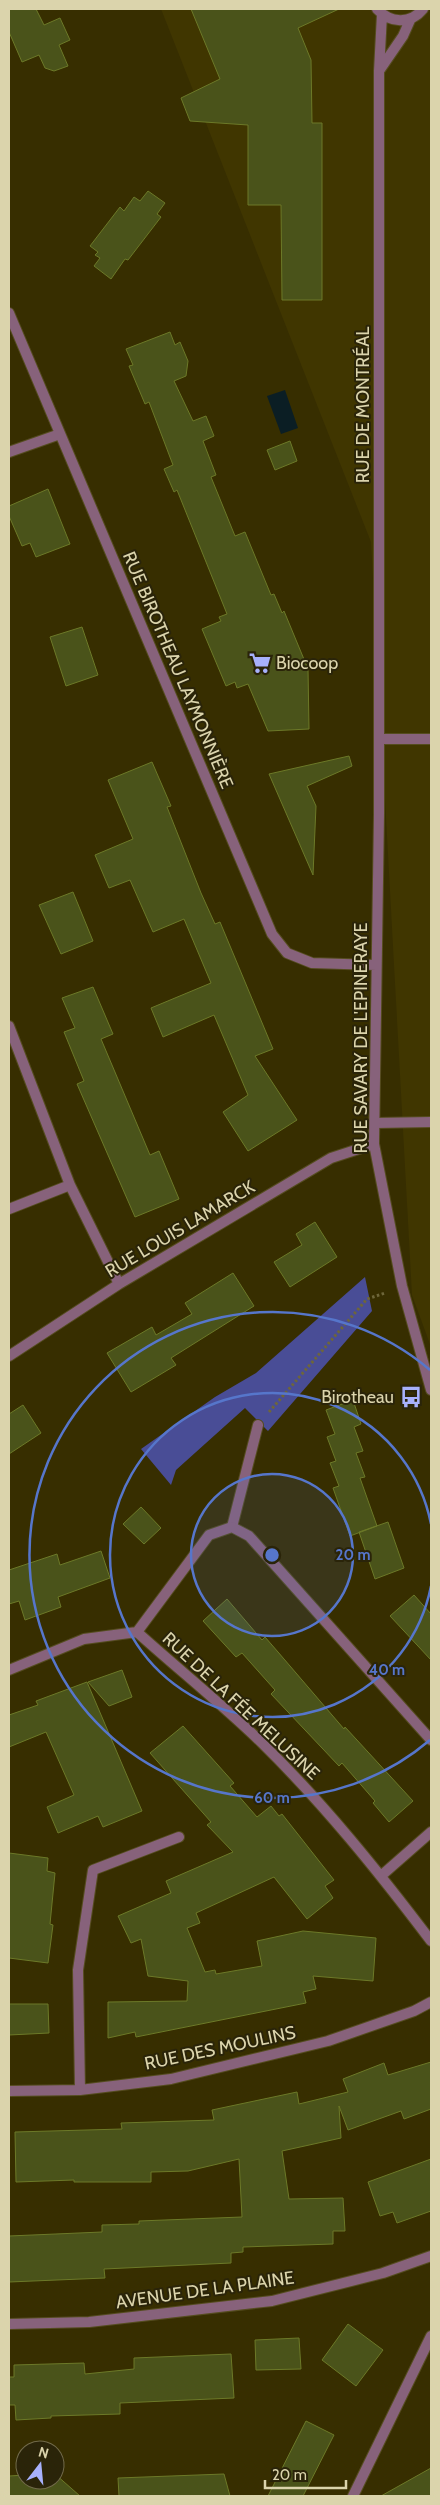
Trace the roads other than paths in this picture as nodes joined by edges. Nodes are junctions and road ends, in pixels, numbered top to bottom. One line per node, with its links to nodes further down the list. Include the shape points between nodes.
1 (423, 9): 3 (street)
2 (380, 11): 3 (street, via 396,20); 4 (street, RUE DE MONTRÉAL)
3 (411, 18): 4 (street)
4 (379, 71): 8 (street, RUE DE MONTRÉAL)
5 (9, 313): 6 (street, RUE BIROTHEAU LAYMONNIÈRE)
6 (60, 434): 7 (street); 10 (street, RUE BIROTHEAU LAYMONNIÈRE, via 272,934 287,953 312,963)
7 (9, 452)
8 (379, 739): 9 (street); 10 (street, RUE SAVARY DE L'EPINERAYE)
9 (431, 739)
10 (376, 965): 13 (street, RUE SAVARY DE L'EPINERAYE)
11 (9, 1026): 15 (street)
12 (431, 1122): 13 (street)
13 (375, 1123): 14 (street, RUE SAVARY DE L'EPINERAYE)
14 (374, 1144): 17 (street, RUE LOUIS LAMARCK, via 331,1158); 19 (street, RUE SAVARY DE L'EPINERAYE, via 402,1286)
15 (70, 1185): 16 (street); 17 (street)
16 (9, 1209)
17 (119, 1284): 18 (street, RUE LOUIS LAMARCK)
18 (9, 1356)
19 (431, 1390)
20 (258, 1425): 21 (street)
21 (232, 1528): 22 (street, RUE DE LA FÉE MELUSINE, via 209,1535); 24 (street, via 249,1536)
22 (137, 1632): 23 (street, via 84,1640); 27 (street, RUE DE LA FÉE MELUSINE, via 260,1741 319,1802)
23 (9, 1670)
24 (431, 1740)
25 (431, 1832): 27 (street)
26 (179, 1837): 30 (street, via 92,1870 78,1970)
27 (382, 1876): 28 (street, RUE DE LA FÉE MELUSINE)
28 (431, 1941)
29 (431, 2002): 30 (street, RUE DES MOULINS, via 328,2041 171,2079)
30 (80, 2090): 31 (street, RUE DES MOULINS)
31 (9, 2091)
32 (431, 2256): 33 (street, AVENUE DE LA PLAINE, via 383,2273 272,2301 89,2322)
33 (9, 2324)
34 (431, 2336): 35 (street)
35 (353, 2496)

